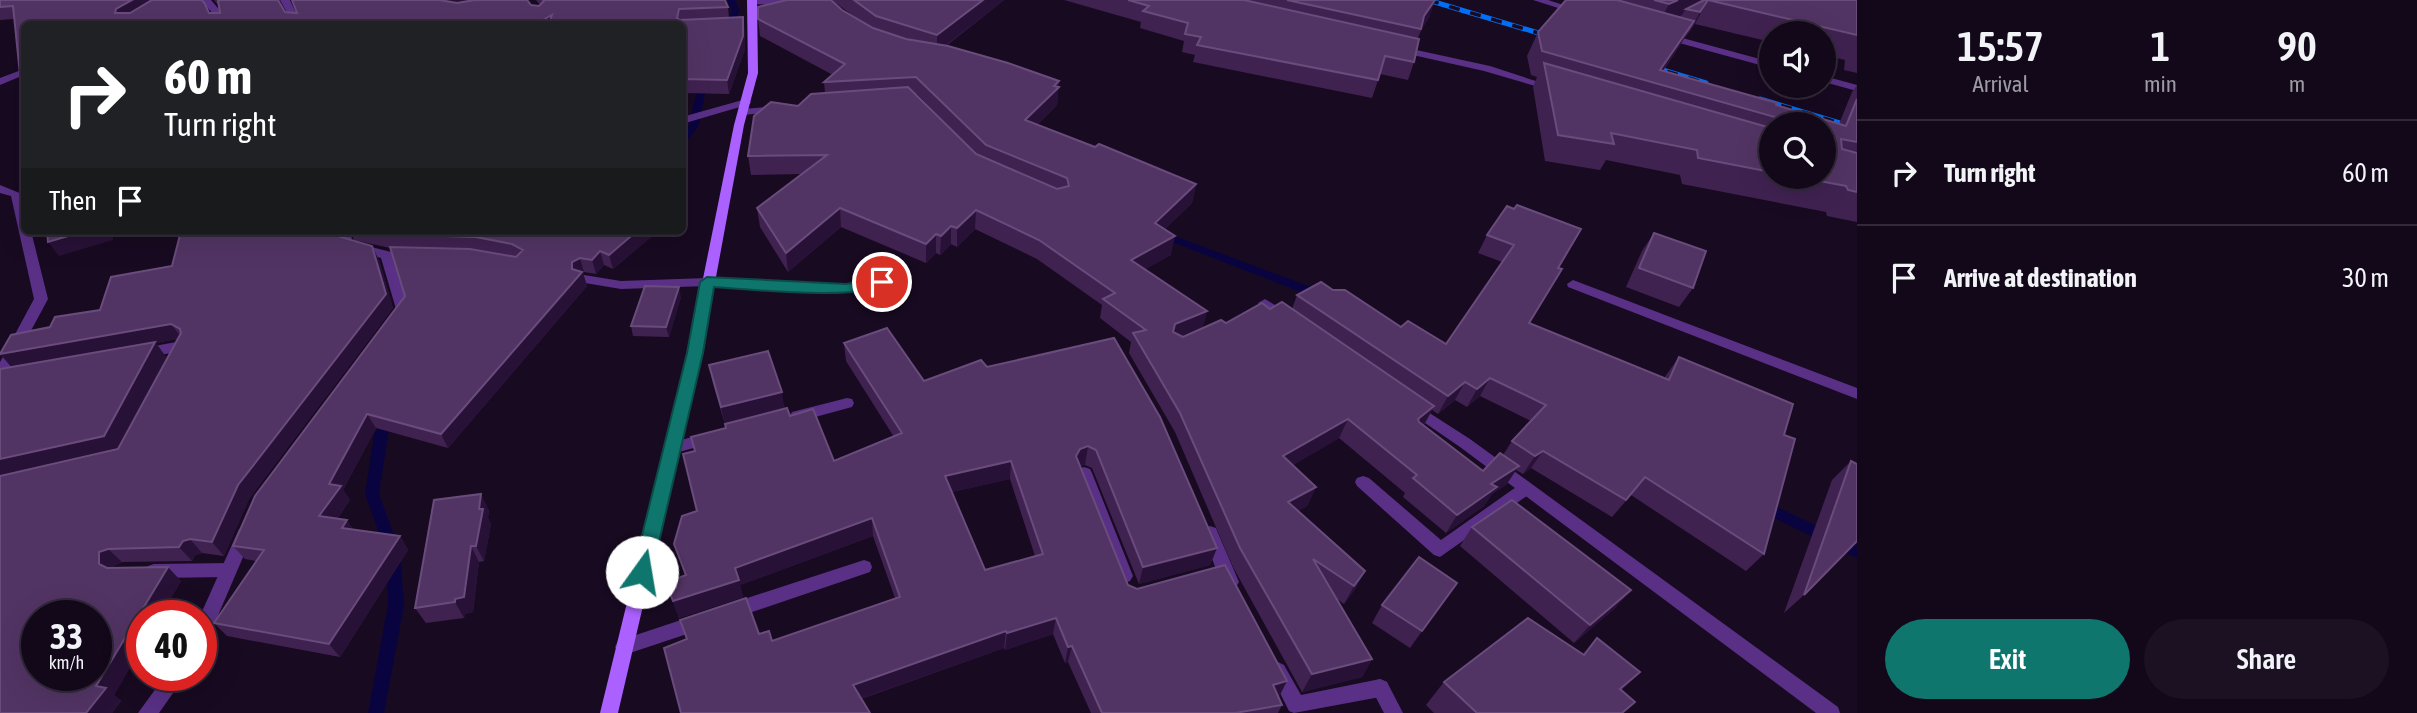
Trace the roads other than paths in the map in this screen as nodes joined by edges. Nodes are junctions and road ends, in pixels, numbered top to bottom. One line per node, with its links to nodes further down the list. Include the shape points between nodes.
1 (206, 0): 7 (street)
2 (285, 0): 8 (street)
3 (1538, 0): 6 (street)
4 (752, 1): 5 (street); 17 (street, via 747,25 753,73)
5 (802, 4)
6 (1590, 15)
7 (220, 21)
8 (295, 21)
9 (1668, 29): 11 (street, via 1656,34)
10 (1391, 47): 16 (street)
11 (1759, 62)
12 (21, 74): 14 (street)
13 (1836, 82): 15 (street)
14 (1, 84)
15 (1857, 88)
16 (1564, 91)
17 (745, 107): 18 (street); 19 (street); 25 (street)
18 (795, 108)
19 (686, 120)
20 (0, 189): 21 (street, via 16,194)
21 (21, 214)
22 (26, 235): 33 (street, via 41,299)
23 (345, 235): 30 (street, via 346,244 394,255 403,309)
24 (584, 279): 25 (street, via 621,285)
25 (707, 282): 26 (street, via 846,288); 39 (street)
26 (882, 282)
27 (1573, 284): 34 (street)
28 (1260, 306): 29 (street)
29 (1296, 326)
30 (387, 331)
31 (130, 356): 32 (street, via 182,346)
32 (169, 371)
33 (4, 377)
34 (1857, 394)
35 (1396, 396): 42 (street)
36 (847, 403): 37 (street)
37 (780, 420)
38 (726, 434): 39 (street)
39 (672, 448): 51 (street)
40 (1084, 473): 48 (street)
41 (1363, 482): 42 (street, via 1440,550)
42 (1525, 489): 57 (street)
43 (1202, 516): 49 (street, via 1218,573)
44 (253, 517): 46 (street)
45 (864, 567): 51 (street)
46 (229, 570): 47 (street); 50 (street)
47 (135, 571)
48 (1132, 596)
49 (1237, 596)
50 (216, 600)
51 (624, 647): 55 (street)
52 (1270, 656): 56 (street, via 1296,705 1380,688)
53 (164, 691): 54 (street)
54 (147, 713)
55 (609, 713)
56 (1394, 713)
57 (1831, 713)

